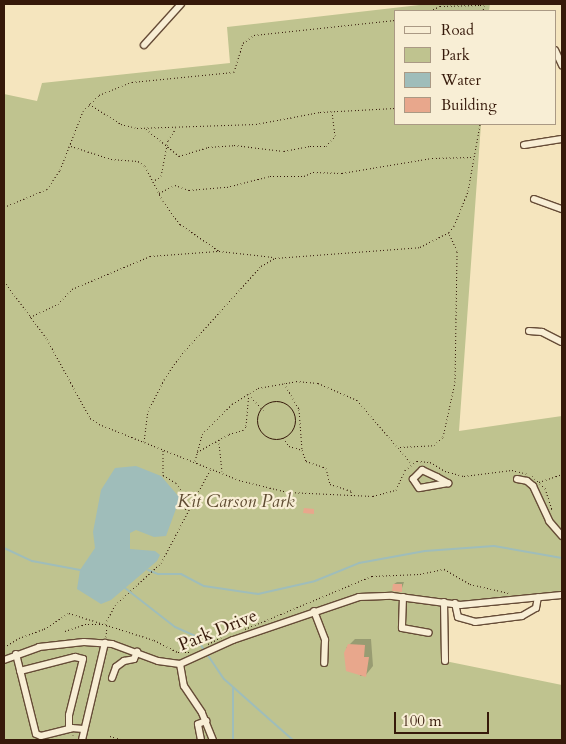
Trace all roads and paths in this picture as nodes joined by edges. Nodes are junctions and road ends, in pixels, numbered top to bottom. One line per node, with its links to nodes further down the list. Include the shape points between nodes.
1 (181, 4): 5 (street)
2 (432, 10): 3 (path, via 440,6 480,5 484,5)
3 (484, 10)
4 (394, 20): 8 (path, via 254,35 243,42 234,72 132,82 99,95)
5 (144, 45)
6 (556, 52): 7 (street)
7 (562, 65)
8 (88, 104): 12 (path, via 121,124); 15 (path)
9 (394, 108): 10 (path)
10 (332, 111): 13 (path, via 256,124); 16 (path, via 334,136 326,146 284,151 234,145 208,147 179,156)
11 (480, 125): 18 (path)
12 (146, 128): 13 (path); 16 (path)
13 (177, 128): 16 (path)
14 (562, 139): 17 (street)
15 (70, 145): 19 (path, via 115,160 138,161); 22 (path, via 47,189)
16 (166, 146): 19 (path, via 161,176)
17 (524, 146)
18 (474, 157): 20 (path, via 432,158 342,173 270,176 228,187 189,190 174,185); 24 (path, via 468,191)
19 (154, 181): 20 (path)
20 (160, 193): 25 (path, via 180,224)
21 (534, 199): 23 (street)
22 (4, 207)
23 (562, 209)
24 (449, 232): 26 (path, via 420,247); 38 (path, via 457,251 455,382 443,437 434,446)
25 (218, 251): 26 (path); 28 (path, via 150,256 72,288 58,304)
26 (275, 258): 36 (path, via 261,266 180,356 148,411)
27 (4, 281): 28 (path)
28 (29, 317): 36 (path, via 47,339 90,418)
29 (529, 331): 30 (street, via 542,332)
30 (562, 342)
31 (283, 382): 32 (path); 38 (path, via 318,383 358,400); 40 (path, via 299,409)
32 (248, 393): 33 (path); 41 (path, via 215,418 202,434)
33 (251, 396): 34 (path); 37 (path, via 245,428)
34 (262, 409): 35 (path, via 257,422 262,432 270,438); 35 (path, via 276,402 292,410 294,428)
35 (283, 438): 40 (path, via 289,446)
36 (144, 442): 39 (path)
37 (219, 442): 41 (path); 46 (path)
38 (400, 447): 43 (path)
39 (163, 449): 42 (path); 51 (path, via 163,474 176,483 184,495)
40 (302, 450): 50 (path, via 306,461 326,468 330,484 351,491)
41 (196, 453): 42 (path)
42 (195, 462): 44 (path)
43 (411, 463): 49 (path, via 430,462 445,471 464,476 520,471); 50 (path, via 396,490 384,495)
44 (211, 468): 46 (path); 51 (path)
45 (422, 470): 45 (street, via 413,479 419,488 448,483)
46 (222, 472): 50 (path, via 261,487)
47 (562, 474): 49 (path)
48 (517, 479): 53 (street, via 533,486 549,521)
49 (539, 482): 52 (path, via 550,500)
50 (351, 496)
51 (186, 512): 62 (path, via 161,563 108,615)
52 (553, 518)
53 (562, 536)
54 (511, 593): 61 (path, via 470,584 444,570 372,576)
55 (562, 595): 57 (street, Park Drive)
56 (403, 597): 58 (street, Park Drive); 60 (street, Park Drive, via 359,598); 64 (street, via 402,628)
57 (538, 598): 59 (street, Park Drive); 59 (street, via 536,608 522,616 475,622 458,617)
58 (444, 602): 59 (street, Park Drive); 71 (street)
59 (455, 603)
60 (314, 611): 72 (street, via 325,640); 73 (street, Park Drive)
61 (264, 621)
62 (106, 625): 63 (path, via 85,624); 65 (path); 66 (path, via 69,613 44,629); 67 (path, via 154,640 178,652)
63 (64, 631)
64 (429, 633)
65 (105, 643): 68 (street, Park Drive); 69 (street, Park Drive, via 68,642); 77 (street)
66 (4, 647)
67 (196, 651)
68 (137, 652): 73 (street, Park Drive, via 158,661); 75 (street, via 134,659 116,667)
69 (16, 654): 70 (street, Park Drive); 74 (street)
70 (4, 660)
71 (445, 661)
72 (324, 663)
73 (180, 664): 76 (street, via 184,686)
74 (20, 671): 78 (street, via 36,734); 78 (street, via 75,657 83,659 69,715)
75 (112, 678)
76 (206, 721): 83 (street, via 198,724); 84 (street)
77 (83, 729): 78 (street); 81 (street)
78 (71, 732): 80 (path)
79 (110, 736): 82 (path)
80 (73, 740)
81 (82, 740)
82 (124, 740)
83 (201, 740)
84 (213, 740)

